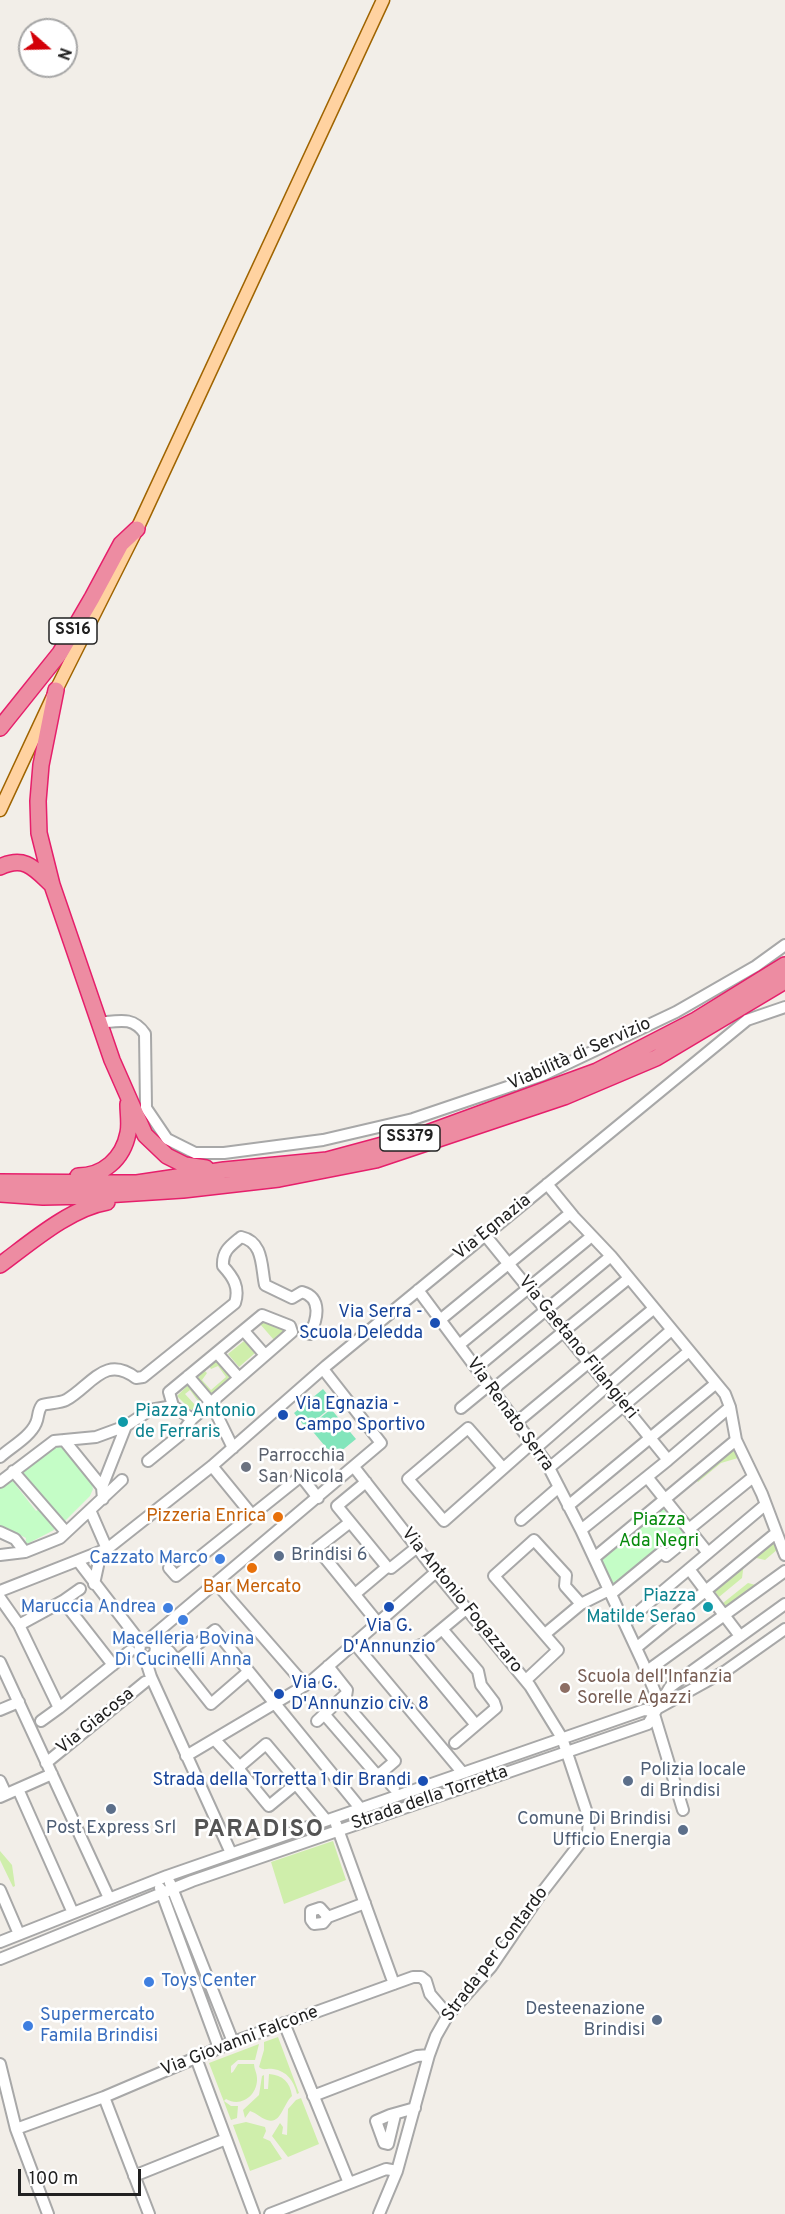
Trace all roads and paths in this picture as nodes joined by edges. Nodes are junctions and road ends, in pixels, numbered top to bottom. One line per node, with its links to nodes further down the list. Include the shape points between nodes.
1 (383, 0): 2 (main road)
2 (137, 529): 3 (main road); 4 (highway, SS16, via 121,544 60,653)
3 (56, 690): 5 (main road); 7 (highway, via 38,801 39,832)
4 (0, 728)
5 (0, 810)
6 (0, 867): 7 (highway, via 20,861 32,866)
7 (52, 885): 12 (highway)
8 (785, 945): 12 (street, Viabilità di Servizio, via 676,1012 543,1075 413,1119 323,1140 224,1153 195,1153 167,1139 146,1108 145,1034 139,1025 126,1020)
9 (785, 964): 14 (highway, SS379, via 696,1020 586,1075 416,1136 327,1160)
10 (785, 981): 18 (highway, SS379, via 656,1058 564,1097 473,1129 376,1160 279,1179)
11 (785, 1007): 17 (street, Via Egnazia, via 747,1020)
12 (99, 1023): 13 (highway)
13 (128, 1098): 14 (highway, via 145,1135 167,1156 186,1165); 15 (highway, via 128,1132 122,1152 109,1167 89,1176)
14 (224, 1170): 16 (highway, SS379, via 137,1183)
15 (0, 1178)
16 (0, 1182)
17 (547, 1184): 21 (street, Via Egnazia); 23 (street)
18 (183, 1190): 19 (highway, SS379, via 78,1196); 25 (highway, via 93,1204)
19 (0, 1194)
20 (568, 1215): 24 (street)
21 (485, 1235): 24 (street, Via Gaetano Filangieri); 28 (street, Via Egnazia)
22 (587, 1240): 27 (street)
23 (611, 1257): 26 (street); 29 (street)
24 (508, 1264): 27 (street, Via Gaetano Filangieri); 31 (street)
25 (0, 1265)
26 (629, 1278): 33 (street); 51 (street, via 724,1394)
27 (529, 1289): 29 (street, Via Gaetano Filangieri); 36 (street)
28 (418, 1290): 31 (street, Via Renato Serra); 42 (street, Via Egnazia)
29 (546, 1310): 33 (street, Via Gaetano Filangieri); 41 (street)
30 (652, 1310): 40 (street)
31 (440, 1320): 36 (street, Via Renato Serra)
32 (243, 1331): 38 (street); 39 (street); 39 (street, via 262,1315 290,1326 292,1332)
33 (564, 1332): 40 (street, Via Gaetano Filangieri); 47 (street)
34 (668, 1333): 46 (street)
35 (310, 1334): 61 (street, via 317,1320 316,1304 308,1293 292,1298 265,1285 260,1250 248,1238 241,1237 222,1256 223,1266 235,1279 235,1303 143,1377 136,1378 117,1368 108,1370 64,1402 42,1405 32,1430)
36 (459, 1345): 41 (street, Via Renato Serra)
37 (688, 1352): 49 (street)
38 (217, 1353): 43 (street); 44 (street)
39 (265, 1355): 44 (street)
40 (589, 1363): 46 (street, Via Gaetano Filangieri); 54 (street)
41 (476, 1368): 47 (street, Via Renato Serra)
42 (323, 1369): 60 (street, Via Egnazia); 65 (street, via 381,1443)
43 (188, 1376): 48 (street); 50 (street, via 169,1392)
44 (239, 1378): 48 (street)
45 (714, 1385): 56 (street)
46 (607, 1386): 49 (street, Via Gaetano Filangieri); 59 (street)
47 (491, 1388): 52 (street); 54 (street, Via Renato Serra)
48 (211, 1403): 53 (street); 60 (street)
49 (623, 1405): 56 (street, Via Gaetano Filangieri); 67 (street)
50 (173, 1406): 53 (street); 55 (street, via 150,1410)
51 (730, 1407): 58 (street); 62 (street)
52 (461, 1408)
53 (192, 1419): 63 (street, via 180,1435)
54 (517, 1422): 59 (street, Via Renato Serra)
55 (126, 1426): 57 (street, via 84,1439); 75 (street)
56 (650, 1438): 62 (street, Via Gaetano Filangieri); 79 (street)
57 (64, 1440): 68 (street, via 54,1441); 75 (street)
58 (736, 1440): 70 (street); 77 (street)
59 (534, 1445): 66 (street); 67 (street, Via Renato Serra)
60 (233, 1448): 64 (street, Via Egnazia)
61 (0, 1457)
62 (668, 1460): 69 (street)
63 (148, 1461)
64 (212, 1466): 81 (street); 90 (street, Via Egnazia)
65 (354, 1467): 73 (street, Via Antonio Fogazzaro); 76 (street)
66 (503, 1468): 66 (street, via 468,1428 408,1479 444,1521)
67 (549, 1468): 74 (street, Via Renato Serra)
68 (13, 1471): 72 (street); 86 (street)
69 (647, 1477): 77 (street); 84 (street)
70 (753, 1477): 78 (street); 87 (street)
71 (122, 1480): 75 (street)
72 (0, 1482)
73 (366, 1482): 83 (street, via 336,1506); 89 (street, Via Antonio Fogazzaro)
74 (559, 1487): 79 (street, Via Renato Serra); 82 (street)
75 (102, 1493): 80 (street)
76 (318, 1498): 81 (street, via 301,1476); 102 (street)
77 (665, 1500): 87 (street); 95 (street)
78 (765, 1504): 88 (street); 92 (street)
79 (568, 1506): 84 (street, Via Renato Serra)
80 (90, 1510): 86 (street); 90 (street)
81 (252, 1515): 98 (street, via 176,1576)
82 (520, 1520)
83 (349, 1523): 97 (street); 108 (street, via 317,1548)
84 (581, 1530): 95 (street, Via Renato Serra)
85 (0, 1532): 91 (street, via 15,1539)
86 (66, 1532): 91 (street)
87 (691, 1532): 92 (street); 107 (street, via 666,1556 662,1552)
88 (776, 1533): 94 (street); 106 (street)
89 (416, 1548): 97 (street, via 391,1568); 101 (street, Via Antonio Fogazzaro)
90 (104, 1550): 96 (street, Via Egnazia); 103 (street)
91 (25, 1552): 93 (street)
92 (708, 1553): 99 (street)
93 (0, 1555)
94 (785, 1555)
95 (594, 1558): 107 (street, Via Renato Serra)
96 (78, 1561): 103 (street); 105 (street, Via Egnazia)
97 (387, 1567): 108 (street)
98 (169, 1568)
99 (689, 1569): 106 (street); 116 (street)
100 (785, 1571): 114 (street)
101 (436, 1572): 113 (street, Via Antonio Fogazzaro); 115 (street)
102 (216, 1583): 123 (street); 133 (street)
103 (94, 1584): 123 (street)
104 (80, 1589): 110 (street)
105 (0, 1591)
106 (706, 1591): 114 (street); 124 (street)
107 (610, 1592): 111 (street); 116 (street, Via Renato Serra)
108 (355, 1594): 115 (street)
109 (0, 1598): 117 (street)
110 (63, 1601): 117 (street); 127 (street)
111 (581, 1604): 120 (street); 120 (street, via 565,1586 566,1575 534,1540 494,1576)
112 (785, 1604): 121 (street, Strada della Torretta)
113 (466, 1609): 118 (street); 131 (street, Via Antonio Fogazzaro)
114 (724, 1615): 121 (street); 129 (street)
115 (378, 1623): 122 (street)
116 (625, 1623): 124 (street, Via Renato Serra)
117 (20, 1625): 137 (street)
118 (442, 1629): 141 (street, via 478,1671 481,1685 494,1702 496,1708); 141 (street, via 424,1644 412,1648)
119 (785, 1629): 139 (street, Strada della Torretta, via 727,1670)
120 (545, 1634): 131 (street, via 558,1650)
121 (740, 1636): 139 (street, Strada della Torretta, via 670,1687)
122 (354, 1643): 128 (street); 149 (street)
123 (144, 1646): 125 (street, via 169,1651); 127 (street); 146 (street, via 139,1653 145,1658)
124 (636, 1648): 129 (street, Via Renato Serra)
125 (177, 1661): 130 (street, via 215,1630); 130 (street, via 210,1704)
126 (0, 1662): 135 (street)
127 (113, 1665): 137 (street)
128 (328, 1666): 133 (street); 134 (street, via 347,1690)
129 (647, 1671): 139 (street, Via Renato Serra, via 657,1697)
130 (248, 1672): 136 (street)
131 (526, 1680): 142 (street, Via Antonio Fogazzaro)
132 (145, 1682): 147 (street, Via Giacosa)
133 (305, 1685): 136 (street)
134 (346, 1694): 150 (street, via 345,1703 395,1761); 150 (street, via 320,1717 376,1774)
135 (18, 1702): 138 (street); 147 (street)
136 (274, 1704): 143 (street); 157 (street)
137 (59, 1708): 140 (street)
138 (0, 1710)
139 (653, 1712): 142 (street, Strada della Torretta, via 644,1710); 145 (street, Strada della Torretta, via 648,1724); 158 (street)
140 (41, 1720)
141 (476, 1725): 144 (street)
142 (562, 1738): 145 (street, Strada per Contardo); 149 (street, Strada della Torretta)
143 (215, 1740): 146 (street); 148 (street)
144 (455, 1743)
145 (566, 1752): 160 (street, Strada della Torretta); 175 (street, Strada per Contardo, via 589,1819 588,1833 491,1967)
146 (186, 1756): 161 (street)
147 (46, 1763): 151 (street)
148 (239, 1767): 153 (street, via 269,1806); 153 (street, via 266,1744)
149 (462, 1772): 157 (street, Strada della Torretta)
150 (381, 1773): 154 (street)
151 (52, 1774): 155 (street); 165 (street)
152 (0, 1781): 156 (street)
153 (296, 1784): 159 (street)
154 (394, 1788)
155 (18, 1789): 156 (street); 167 (street)
156 (3, 1796)
157 (360, 1808): 159 (street, Strada della Torretta)
158 (683, 1810)
159 (330, 1819): 160 (street); 161 (street, Strada della Torretta)
160 (338, 1830): 164 (street, Strada della Torretta); 166 (street)
161 (231, 1853): 162 (street, Strada della Torretta)
162 (162, 1877): 164 (street); 165 (street, Strada della Torretta)
163 (0, 1890): 169 (street)
164 (167, 1891): 171 (street, Strada della Torretta); 172 (street); 173 (street)
165 (109, 1898): 167 (street, Strada della Torretta)
166 (365, 1903): 168 (street); 174 (street)
167 (73, 1913): 169 (street, Strada della Torretta)
168 (328, 1917)
169 (19, 1934): 170 (street, Strada della Torretta)
170 (0, 1942)
171 (0, 1959)
172 (203, 1966): 173 (street); 177 (street)
173 (190, 1971): 178 (street)
174 (394, 1984): 175 (street, Via Giovanni Falcone, via 421,1977); 176 (street, Via Giovanni Falcone)
175 (448, 2015): 179 (street, Strada per Contardo)
176 (284, 2023): 177 (street, Via Giovanni Falcone); 182 (street)
177 (233, 2042): 178 (street, Via Giovanni Falcone)
178 (219, 2048): 180 (street, Via Giovanni Falcone)
179 (429, 2055): 182 (street, via 417,2056); 184 (street, Strada per Contardo)
180 (196, 2058): 183 (street, Via Giovanni Falcone); 187 (street)
181 (0, 2064): 186 (street)
182 (313, 2096): 190 (street)
183 (104, 2097): 186 (street, Via Giovanni Falcone); 189 (street)
184 (415, 2108): 185 (street); 188 (street, Strada per Contardo)
185 (395, 2115)
186 (16, 2129): 191 (street)
187 (226, 2139): 189 (street); 193 (street)
188 (397, 2171): 190 (street, via 386,2169); 195 (street, Strada per Contardo)
189 (134, 2176): 192 (street)
190 (349, 2183): 194 (street)
191 (48, 2214)
192 (149, 2214)
193 (254, 2214)
194 (270, 2214)
195 (379, 2214)

